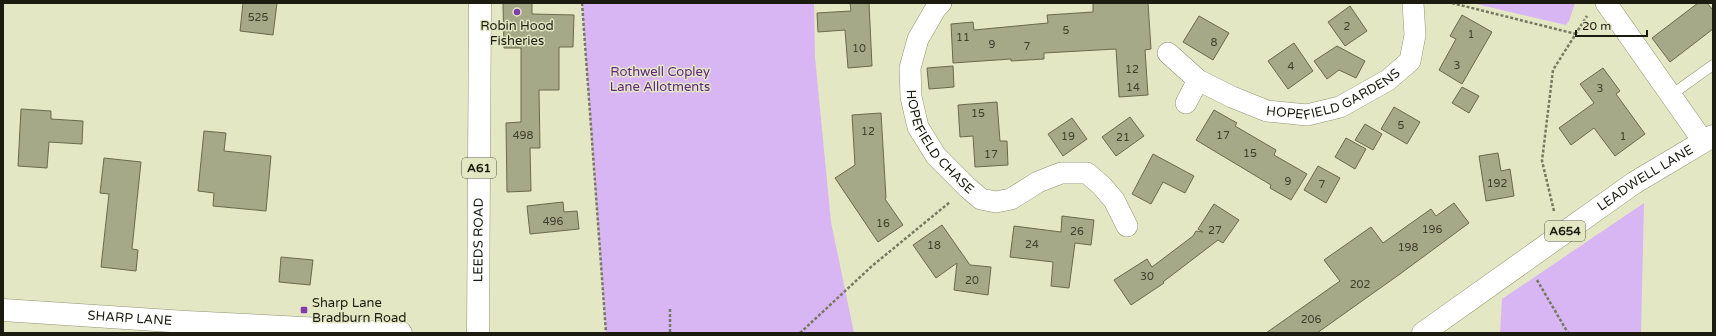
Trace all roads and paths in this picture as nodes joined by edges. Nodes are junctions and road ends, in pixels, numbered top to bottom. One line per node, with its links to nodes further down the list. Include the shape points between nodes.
1 (480, 3): 22 (main road, LEEDS ROAD / A61)
2 (582, 3): 23 (path)
3 (941, 3): 14 (street, HOPEFIELD CHASE, via 918,39 910,68 911,97 918,127 936,156)
4 (1413, 3): 10 (street, HOPEFIELD GARDENS, via 1415,36 1410,61 1388,80 1340,107 1307,115 1267,111)
5 (1452, 3): 7 (path)
6 (1598, 6): 7 (path); 11 (street)
7 (1576, 34): 16 (path, via 1553,70 1542,161)
8 (1168, 53): 10 (street, HOPEFIELD GARDENS)
9 (1713, 65): 11 (lane)
10 (1198, 80): 12 (street)
11 (1671, 95): 13 (street)
12 (1186, 103)
13 (1708, 138): 16 (main road, LEADWELL LANE / A654, via 1634,183)
14 (968, 188): 15 (street, HOPEFIELD CHASE, via 982,199 996,202 1010,199 1038,182 1061,173 1087,173 1101,184 1114,200); 25 (path, via 872,266)
15 (1127, 226)
16 (1559, 235): 17 (main road, LEADWELL LANE / A654)
17 (1525, 260): 26 (main road, LEADWELL LANE / A654); 27 (path)
18 (670, 309): 24 (path)
19 (3, 310): 20 (main road, SHARP LANE)
20 (186, 328): 21 (main road, SHARP LANE)
21 (401, 333)
22 (478, 333)
23 (606, 333)
24 (670, 333)
25 (800, 333)
26 (1423, 333)
27 (1568, 333)

